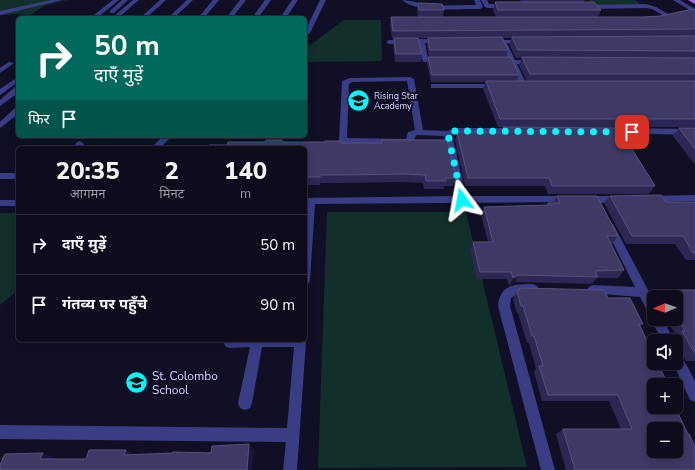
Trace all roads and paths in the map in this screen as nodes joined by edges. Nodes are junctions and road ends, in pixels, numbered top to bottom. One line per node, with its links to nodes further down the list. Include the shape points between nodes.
1 (59, 0): 27 (street)
2 (116, 0): 29 (street)
3 (125, 0): 30 (street)
4 (136, 0): 31 (street)
5 (162, 0): 32 (street)
6 (190, 0): 33 (street)
7 (216, 0): 34 (street)
8 (243, 0): 35 (street)
9 (268, 0): 36 (street)
10 (295, 0): 37 (street)
11 (318, 0): 12 (street)
12 (323, 0): 39 (street)
13 (405, 0): 14 (street, via 414,5 424,6 480,7)
14 (477, 0)
15 (588, 0): 23 (street)
16 (639, 0): 24 (street)
17 (676, 0): 25 (street)
18 (691, 0): 19 (main road)
19 (695, 2)
20 (486, 3): 21 (street); 26 (street)
21 (516, 6)
22 (579, 7): 23 (street)
23 (594, 7): 24 (street)
24 (650, 7): 28 (street)
25 (694, 10): 28 (street)
26 (490, 12)
27 (0, 13)
28 (676, 15): 38 (street)
29 (96, 16)
30 (106, 16)
31 (121, 16)
32 (145, 16)
33 (174, 16)
34 (202, 16)
35 (231, 16)
36 (256, 16)
37 (284, 16)
38 (656, 19)
39 (307, 33)
40 (421, 41): 41 (street); 45 (street); 46 (street, via 425,61)
41 (451, 41)
42 (481, 41): 43 (street)
43 (503, 41): 44 (street); 48 (street)
44 (527, 41)
45 (389, 42)
46 (448, 61)
47 (496, 62): 48 (street)
48 (512, 62): 49 (street); 53 (street, via 519,85)
49 (544, 62)
50 (11, 63): 51 (street)
51 (0, 71)
52 (16, 81): 55 (street)
53 (434, 86)
54 (16, 91): 56 (street)
55 (0, 93)
56 (0, 104)
57 (16, 114): 58 (street)
58 (0, 126)
59 (520, 131): 63 (street, via 457,130)
60 (600, 131): 62 (street)
61 (419, 132): 61 (street, via 411,134 410,141 407,142 343,141 345,83 350,80 410,79); 63 (street)
62 (695, 132)
63 (448, 134): 69 (street)
64 (166, 138): 65 (street)
65 (157, 146)
66 (0, 176): 67 (street)
67 (16, 176)
68 (695, 198): 69 (street, via 598,203)
69 (462, 200): 70 (street)
70 (308, 201): 74 (street)
71 (0, 203): 72 (street)
72 (16, 203)
73 (607, 220): 77 (street)
74 (307, 230)
75 (546, 289): 88 (street, via 515,289 504,299 504,306)
76 (583, 290): 77 (street)
77 (644, 292): 78 (street)
78 (647, 298)
79 (229, 342): 80 (street)
80 (257, 342): 84 (street)
81 (300, 342): 86 (street)
82 (683, 370): 83 (street)
83 (695, 395)
84 (245, 403)
85 (0, 432): 86 (street)
86 (293, 435): 87 (street)
87 (290, 470)
88 (548, 470)

